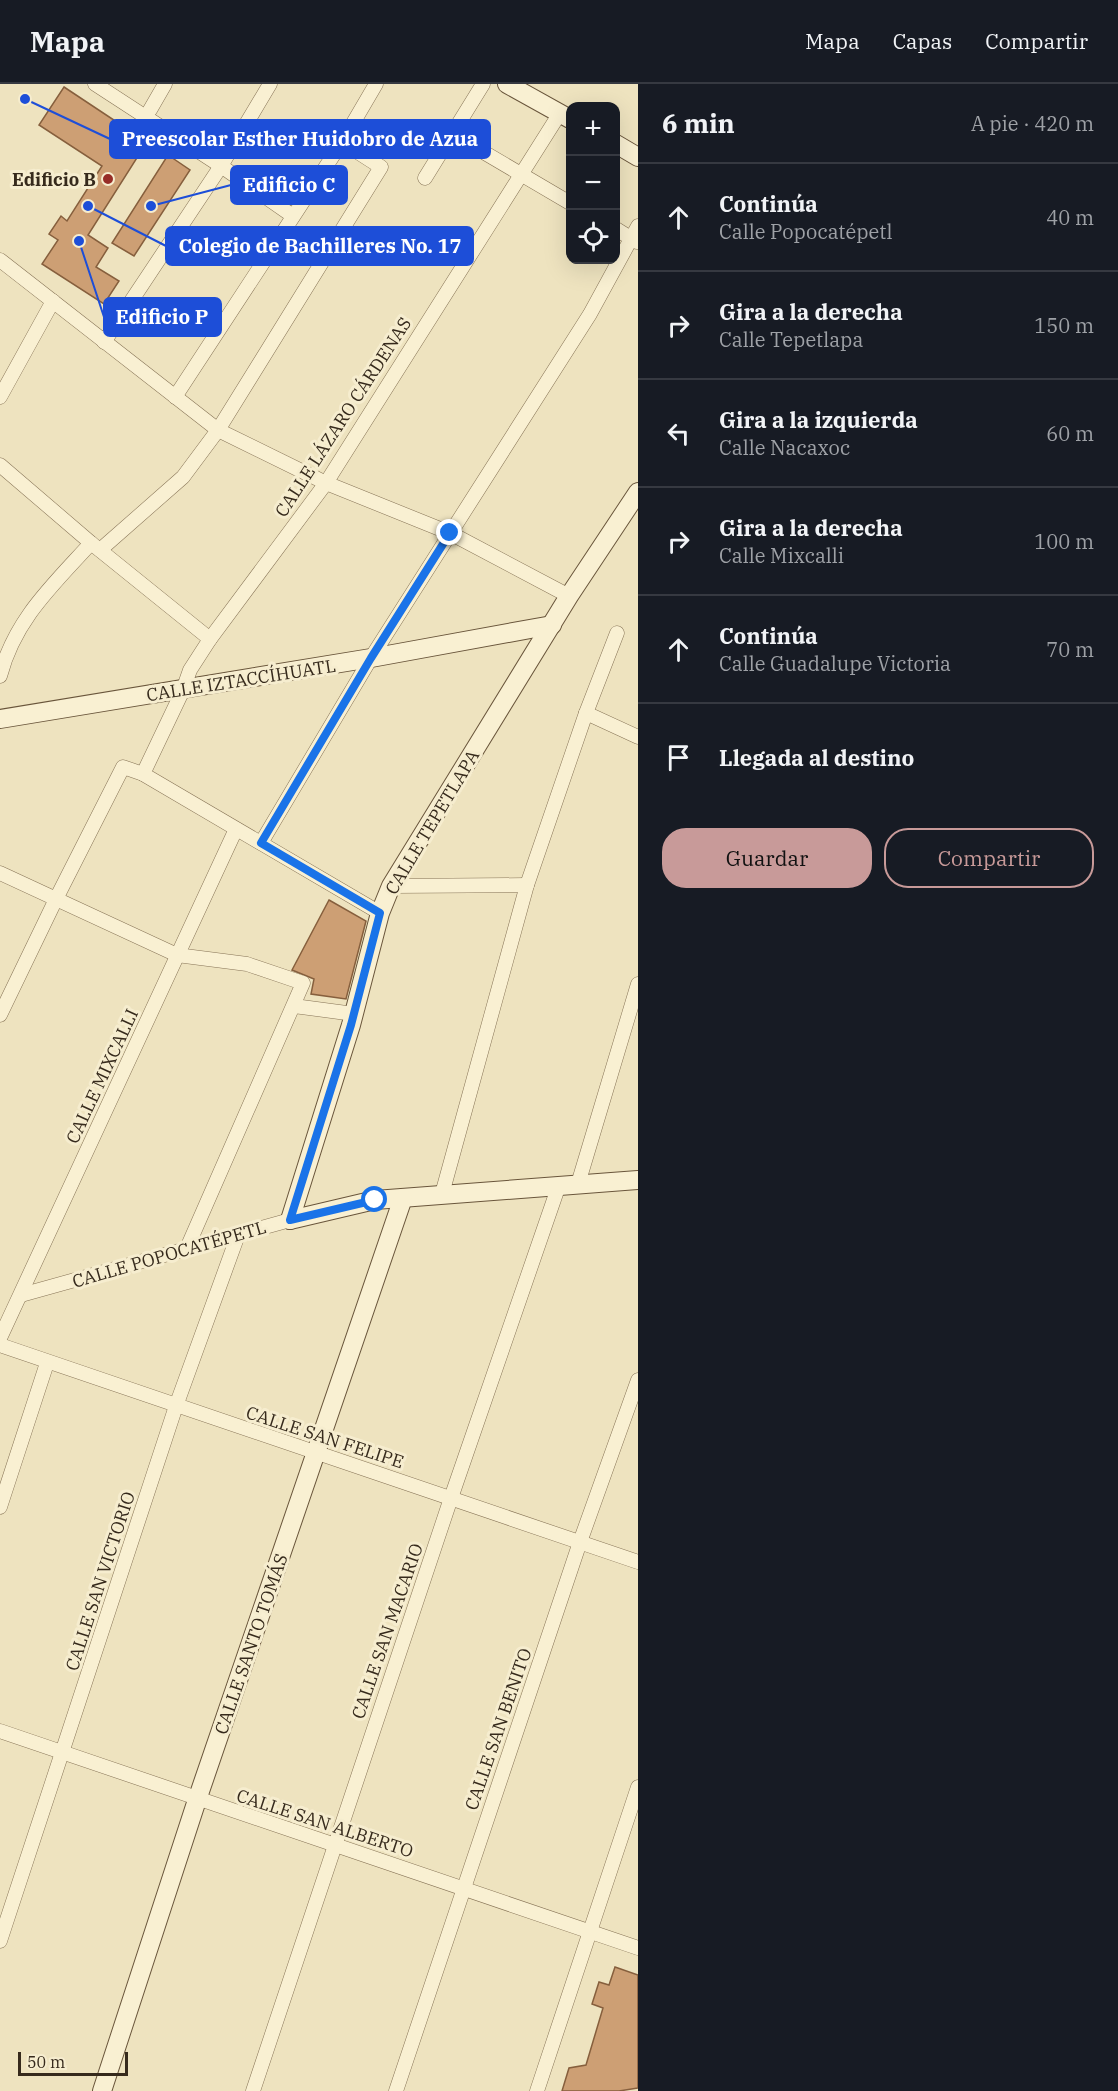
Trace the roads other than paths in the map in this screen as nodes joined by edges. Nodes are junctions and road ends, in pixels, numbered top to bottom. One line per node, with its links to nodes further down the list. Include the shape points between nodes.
1 (95, 84): 13 (street)
2 (165, 84): 7 (street)
3 (270, 84): 13 (street)
4 (376, 84): 10 (street)
5 (483, 84): 9 (street)
6 (507, 84): 8 (street)
7 (150, 110)
8 (565, 116): 14 (street, CALLE LÁZARO CÁRDENAS)
9 (451, 133): 14 (street); 15 (street)
10 (342, 142): 17 (street); 25 (street, via 381,167)
11 (620, 147): 12 (street)
12 (638, 157)
13 (221, 166): 17 (street); 22 (street)
14 (521, 174): 16 (street); 27 (street, CALLE LÁZARO CÁRDENAS)
15 (425, 178)
16 (566, 201)
17 (293, 216): 23 (street)
18 (620, 231): 19 (street)
19 (636, 236): 29 (street)
20 (0, 260): 21 (street)
21 (53, 300): 22 (street); 24 (street)
22 (104, 342): 23 (street)
23 (175, 397): 25 (street)
24 (0, 398)
25 (218, 430): 27 (street); 30 (street, via 183,477)
26 (0, 465): 30 (street)
27 (326, 483): 29 (street); 34 (street, CALLE LÁZARO CÁRDENAS)
28 (638, 492): 31 (street, CALLE TEPETLAPA)
29 (450, 533): 31 (street); 35 (street)
30 (95, 547): 34 (street); 36 (street, via 38,602 19,629)
31 (569, 596): 32 (street, CALLE TEPETLAPA)
32 (552, 625): 35 (street, CALLE IZTACCÍHUATL); 46 (street, CALLE TEPETLAPA)
33 (617, 633): 38 (street)
34 (210, 639): 37 (street, CALLE LÁZARO CÁRDENAS, via 190,670)
35 (371, 658): 37 (street, CALLE IZTACCÍHUATL); 43 (street)
36 (0, 676)
37 (183, 690): 39 (street, CALLE IZTACCÍHUATL); 41 (street, CALLE LÁZARO CÁRDENAS)
38 (586, 713): 40 (street); 45 (street)
39 (0, 719)
40 (638, 737)
41 (143, 774): 42 (street); 47 (street, via 123,767)
42 (236, 829): 43 (street); 49 (street, CALLE MIXCALLI)
43 (261, 843): 48 (street)
44 (0, 873): 47 (street)
45 (527, 885): 46 (street); 57 (street)
46 (391, 886): 48 (street, CALLE TEPETLAPA)
47 (56, 899): 49 (street); 53 (street)
48 (380, 913): 52 (street, CALLE TEPETLAPA)
49 (177, 955): 51 (street, via 247,964 303,983); 62 (street, CALLE MIXCALLI)
50 (638, 984): 55 (street)
51 (294, 1006): 52 (street); 61 (street)
52 (354, 1014): 59 (street, CALLE TEPETLAPA)
53 (0, 1015)
54 (638, 1180): 55 (street, CALLE POPOCATÉPETL)
55 (578, 1184): 56 (street, CALLE POPOCATÉPETL)
56 (559, 1185): 57 (street, CALLE POPOCATÉPETL); 69 (street, CALLE SAN MACARIO)
57 (442, 1194): 58 (street, CALLE POPOCATÉPETL)
58 (403, 1198): 59 (street, CALLE POPOCATÉPETL, via 375,1200); 68 (street, CALLE SANTO TOMÁS)
59 (290, 1220): 60 (street, CALLE POPOCATÉPETL)
60 (238, 1235): 61 (street, CALLE POPOCATÉPETL); 67 (street, CALLE SAN VICTORIO)
61 (187, 1248): 62 (street, CALLE POPOCATÉPETL)
62 (21, 1296): 63 (street, CALLE MIXCALLI)
63 (0, 1338)
64 (0, 1345): 65 (street, CALLE SAN FELIPE)
65 (47, 1363): 67 (street, CALLE SAN FELIPE); 70 (street)
66 (638, 1380): 71 (street, CALLE SAN BENITO)
67 (176, 1406): 68 (street, CALLE SAN FELIPE); 74 (street, CALLE SAN VICTORIO)
68 (316, 1452): 69 (street, CALLE SAN FELIPE); 76 (street, CALLE SANTO TOMÁS)
69 (451, 1498): 71 (street, CALLE SAN FELIPE); 77 (street, CALLE SAN MACARIO)
70 (0, 1507)
71 (580, 1542): 72 (street, CALLE SAN FELIPE); 78 (street, CALLE SAN BENITO)
72 (638, 1562)
73 (0, 1731): 74 (street, CALLE SAN ALBERTO)
74 (62, 1753): 76 (street, CALLE SAN ALBERTO); 80 (street, CALLE SAN VICTORIO)
75 (638, 1787): 79 (street)
76 (197, 1800): 77 (street, CALLE SAN ALBERTO); 82 (street, CALLE SANTO TOMÁS)
77 (334, 1844): 78 (street, CALLE SAN ALBERTO); 83 (street, CALLE SAN MACARIO)
78 (463, 1888): 79 (street, CALLE SAN ALBERTO); 84 (street, CALLE SAN BENITO)
79 (590, 1931): 81 (street, CALLE SAN ALBERTO); 85 (street)
80 (0, 1941)
81 (638, 1948)
82 (102, 2091)
83 (253, 2091)
84 (396, 2091)
85 (537, 2091)

